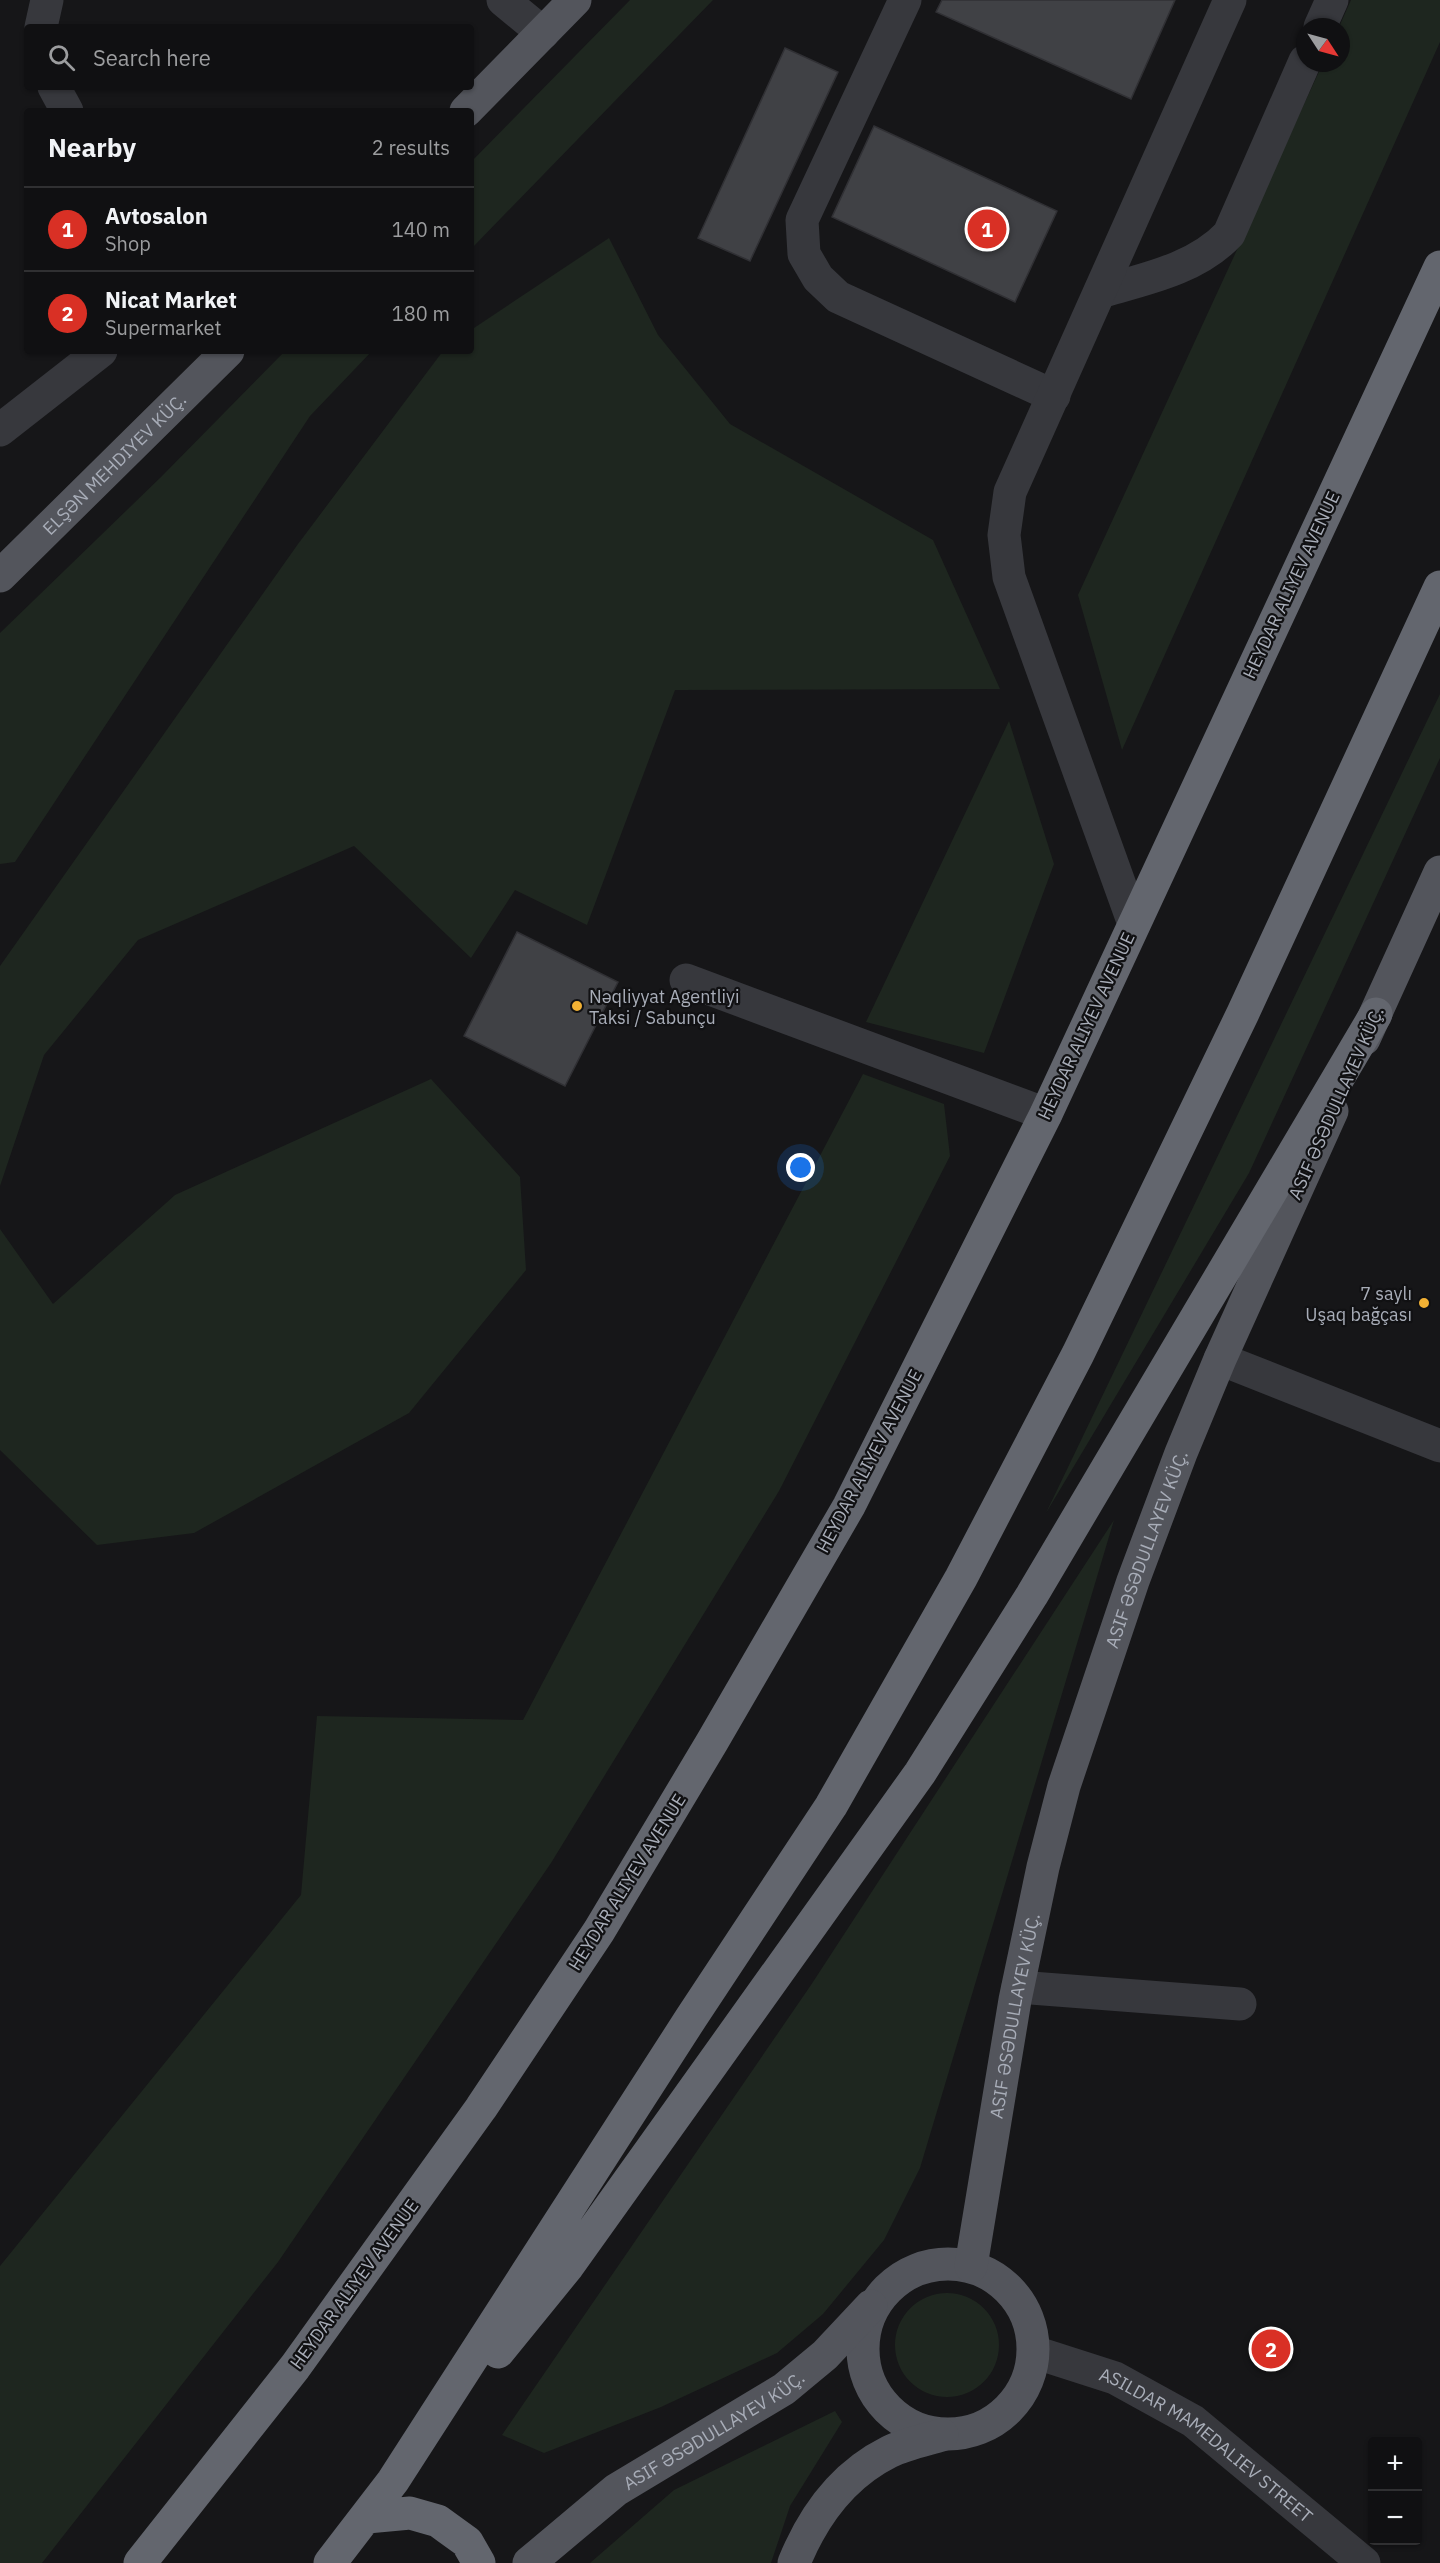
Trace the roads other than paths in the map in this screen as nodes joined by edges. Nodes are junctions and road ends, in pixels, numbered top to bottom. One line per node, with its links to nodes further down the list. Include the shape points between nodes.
1 (47, 0): 8 (street)
2 (503, 0): 9 (street)
3 (575, 0): 9 (main road)
4 (905, 0): 18 (street, via 802,220 804,254 818,278 838,297)
5 (1230, 0): 15 (street)
6 (1332, 0): 7 (street)
7 (1324, 18)
8 (42, 24)
9 (543, 33): 13 (main road)
10 (1300, 72): 15 (street, via 1229,234 1202,258)
11 (56, 90): 12 (street)
12 (65, 108)
13 (469, 108)
14 (1440, 267): 23 (highway, HEYDAR ALIYEV AVENUE)
15 (1100, 292): 18 (street)
16 (97, 354): 19 (street)
17 (225, 354): 20 (main road, ELŞƏN MEHDIYEV KÜÇ.)
18 (1054, 396): 23 (street, via 1010,492 1004,535 1009,577)
19 (0, 430)
20 (0, 576)
21 (1440, 587): 35 (highway, via 1078,1354 961,1578 831,1806)
22 (1440, 872): 25 (main road, ASIF ƏSƏDULLAYEV KÜÇ.)
23 (1134, 924): 26 (highway, HEYDAR ALIYEV AVENUE)
24 (686, 980): 26 (street)
25 (1376, 1014): 27 (main road, ASIF ƏSƏDULLAYEV KÜÇ.); 35 (highway, via 1032,1595 920,1773 568,2266)
26 (1046, 1114): 37 (highway, HEYDAR ALIYEV AVENUE, via 849,1506 599,1931 481,2108 295,2367)
27 (1220, 1359): 28 (street); 29 (main road, ASIF ƏSƏDULLAYEV KÜÇ., via 1133,1581 1064,1786)
28 (1440, 1446)
29 (1018, 1987): 30 (street); 31 (main road, ASIF ƏSƏDULLAYEV KÜÇ.)
30 (1240, 2004)
31 (971, 2266): 32 (main road, via 941,2263 913,2271); 33 (main road, via 996,2277 1018,2298 1030,2323)
32 (889, 2287): 34 (main road, via 872,2310 863,2337 863,2365 873,2392 890,2414 915,2429); 40 (main road, ASIF ƏSƏDULLAYEV KÜÇ., via 825,2355 784,2389 616,2490)
33 (1034, 2352): 34 (main road, via 1029,2379 1015,2403 995,2421 970,2433); 42 (street, ASILDAR MAMEDALIEV STREET, via 1115,2378 1193,2421)
34 (942, 2435): 41 (main road, via 890,2451 856,2472 826,2503)
35 (393, 2481): 36 (highway)
36 (367, 2517): 38 (highway); 39 (highway, via 410,2513 438,2521 467,2542)
37 (140, 2563)
38 (330, 2563)
39 (479, 2563)
40 (529, 2563)
41 (794, 2563)
42 (1364, 2563)

